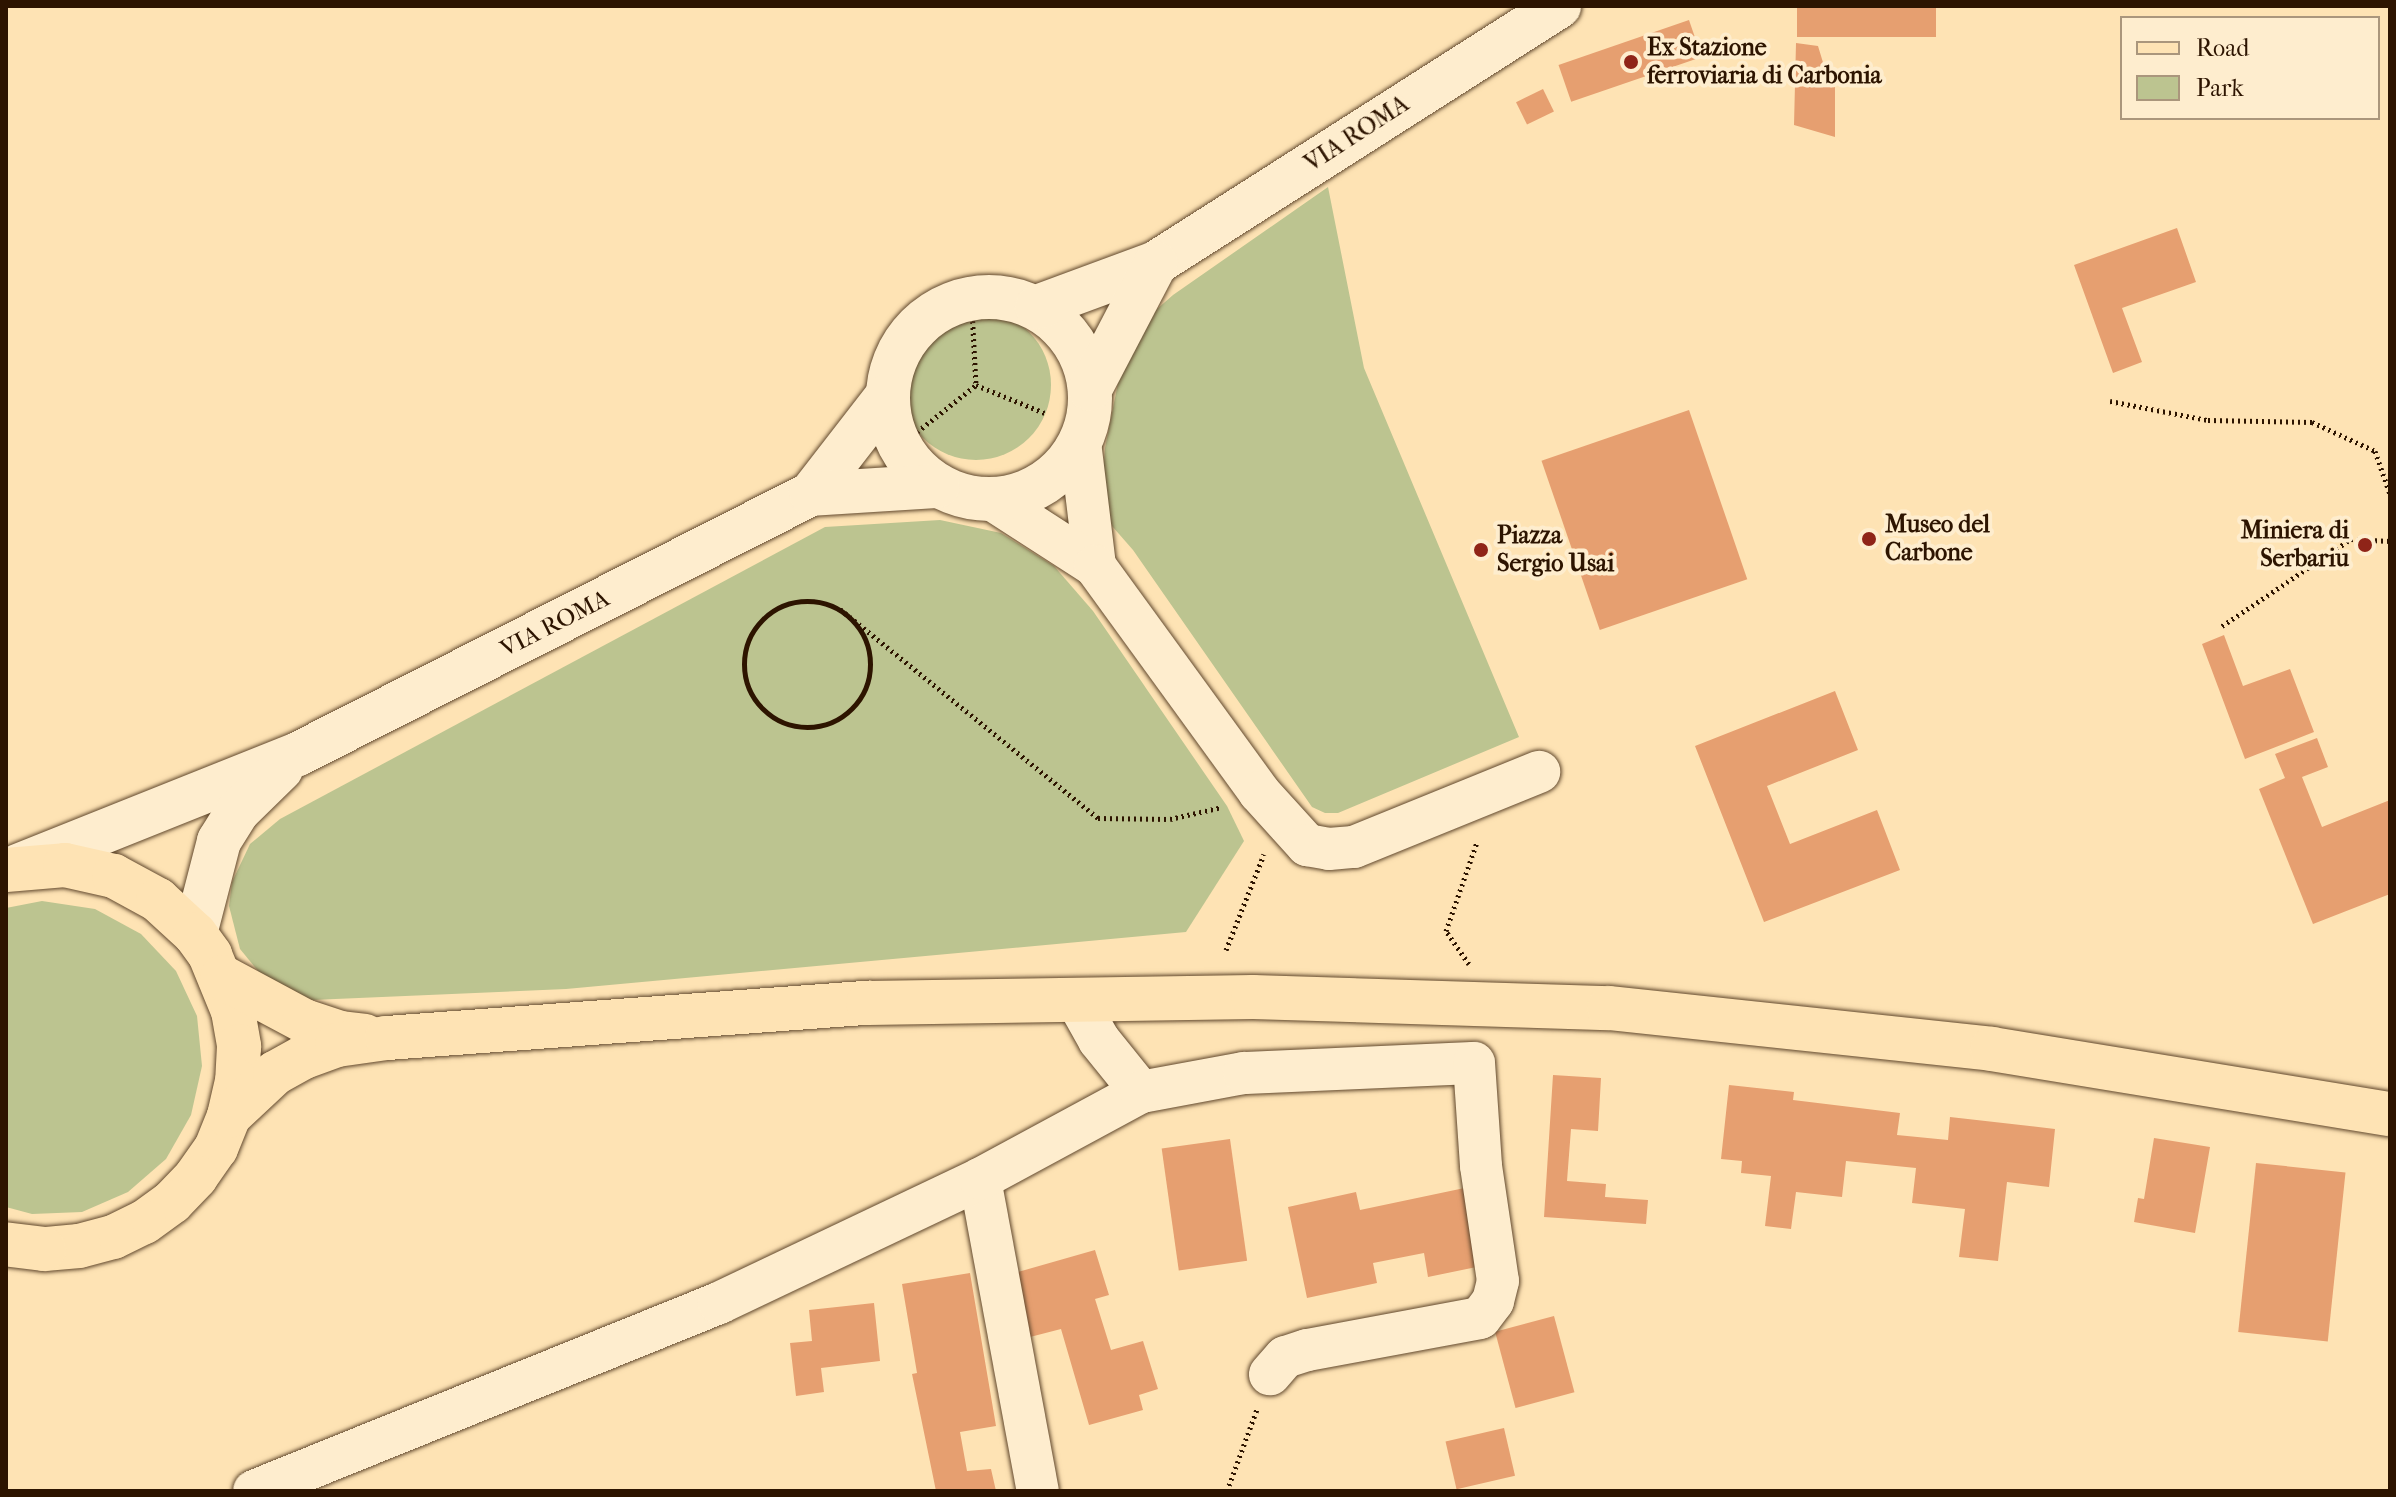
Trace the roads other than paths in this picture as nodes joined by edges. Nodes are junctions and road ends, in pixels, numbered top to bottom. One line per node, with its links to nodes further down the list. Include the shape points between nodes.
1 (1559, 6): 2 (main road, VIA ROMA)
2 (1156, 263): 3 (main road, VIA ROMA); 4 (main road, VIA ROMA)
3 (1037, 307): 4 (main road, via 1064,328 1082,356); 5 (main road, via 993,296 969,297 938,310 898,351)
4 (1090, 389): 6 (main road)
5 (887, 396): 7 (main road, via 889,418 906,457); 8 (main road, VIA ROMA)
6 (1080, 442): 9 (main road, via 1044,483); 10 (street)
7 (938, 486): 8 (main road, VIA ROMA); 9 (main road, via 964,497)
8 (811, 494): 11 (main road, VIA ROMA)
9 (993, 500): 10 (street)
10 (1095, 566): 12 (street, via 1259,792 1307,845 1354,847)
11 (298, 754): 13 (main road, VIA ROMA); 14 (main road, VIA ROMA, via 258,788 219,841)
12 (1539, 772)
13 (11, 868): 14 (main road, via 65,865 114,876 158,900)
14 (195, 934): 15 (main road)
15 (222, 977): 17 (main road, via 304,1021 341,1033); 20 (main road, via 239,1046)
16 (1076, 999): 17 (main road, via 868,1003); 18 (street, via 1099,1040); 19 (main road, via 1253,997 1609,1008 1992,1049)
17 (387, 1038): 20 (main road, via 337,1045 304,1057 275,1073)
18 (1141, 1092): 21 (street); 24 (street, via 1244,1073 1474,1063 1481,1166 1498,1281 1493,1301 1480,1318 1307,1350 1285,1357)
19 (2390, 1114)
20 (229, 1116): 22 (main road, via 196,1177 144,1222 102,1240)
21 (980, 1179): 25 (street, via 719,1303); 26 (street)
22 (25, 1246): 23 (street)
23 (6, 1269)
24 (1270, 1374)
25 (254, 1491)
26 (1038, 1491)

